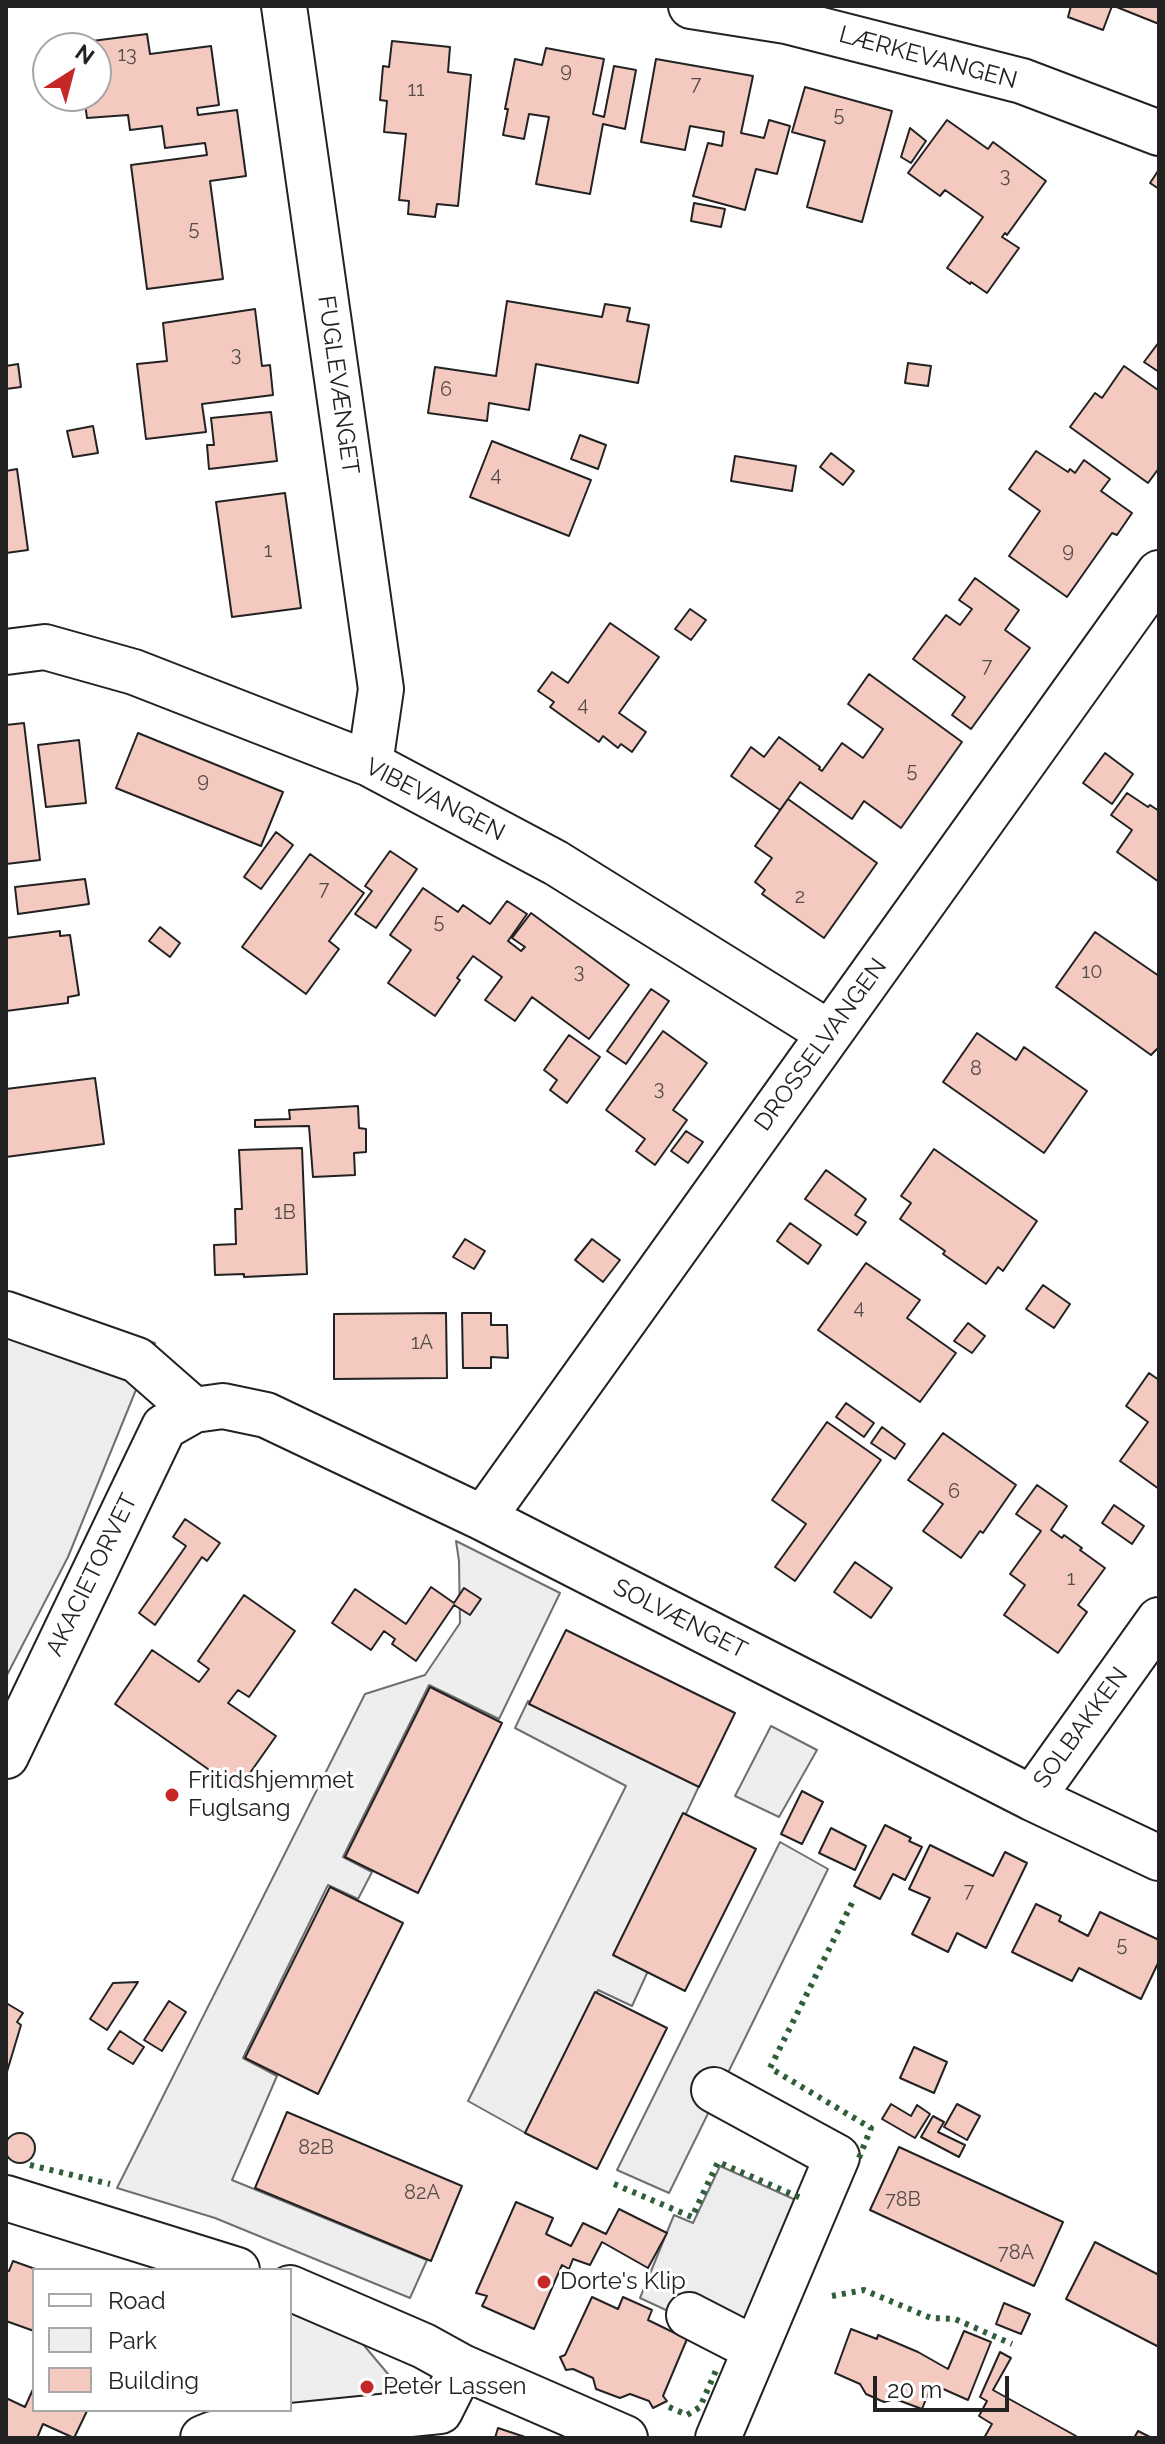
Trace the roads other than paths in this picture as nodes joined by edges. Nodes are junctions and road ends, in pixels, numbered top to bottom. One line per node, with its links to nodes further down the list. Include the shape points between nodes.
1 (284, 6): 6 (street, FUGLEVÆNGET, via 381,689)
2 (691, 6): 3 (street, LÆRKEVANGEN, via 786,21 1022,81)
3 (1159, 133)
4 (1159, 573): 7 (street, DROSSELVANGEN)
5 (6, 652): 6 (street, VIBEVANGEN, via 45,647 134,672)
6 (370, 764): 7 (street, VIBEVANGEN, via 556,863)
7 (829, 1033): 10 (street, DROSSELVANGEN)
8 (6, 1314): 9 (street, via 137,1360)
9 (194, 1410): 10 (street, SOLVÆNGET, via 223,1406 266,1415); 12 (street, AKACIETORVET, via 164,1427)
10 (483, 1518): 13 (street, SOLVÆNGET)
11 (1159, 1620): 13 (street, SOLBAKKEN)
12 (7, 1750)
13 (1032, 1798): 14 (street, SOLVÆNGET)
14 (1159, 1858)
15 (714, 2090): 20 (street, via 837,2157)
16 (6, 2198): 17 (street)
17 (231, 2268)
18 (292, 2289): 21 (street)
19 (689, 2315): 20 (street)
20 (755, 2349): 25 (street)
21 (462, 2367): 22 (street); 24 (street)
22 (435, 2425): 23 (street)
23 (203, 2438)
24 (625, 2438)
25 (718, 2438)

